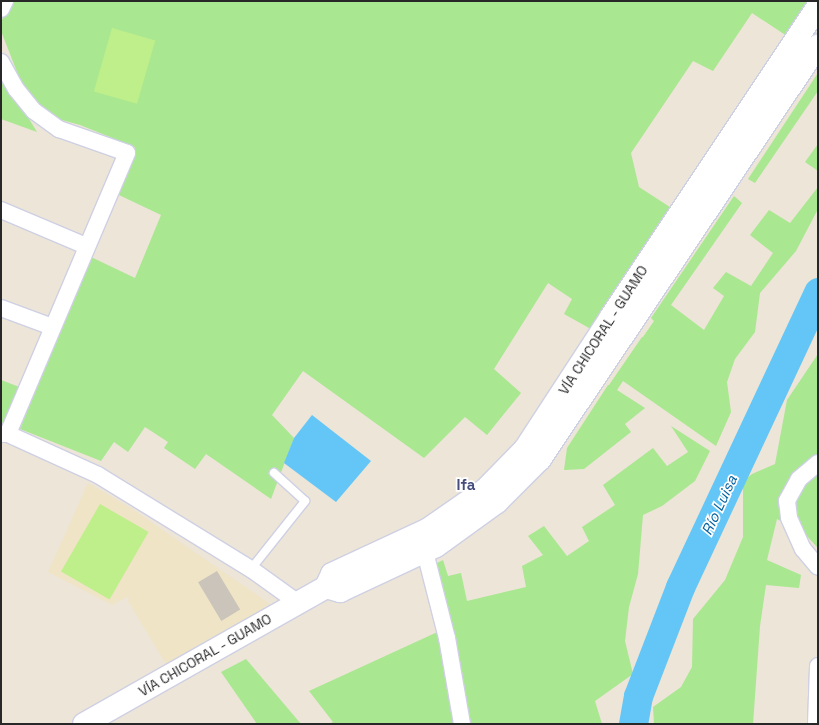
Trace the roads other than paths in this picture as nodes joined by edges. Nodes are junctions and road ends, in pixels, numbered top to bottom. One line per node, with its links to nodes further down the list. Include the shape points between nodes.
1 (5, 1): 3 (street)
2 (818, 7): 6 (street, VÍA CHICORAL - GUAMO)
3 (1, 9)
4 (818, 46): 6 (street, VÍA CHICORAL - GUAMO)
5 (1, 62): 8 (street, via 16,89 34,111 58,129 127,153)
6 (716, 178): 14 (street, VÍA CHICORAL - GUAMO, via 558,414 551,445 497,502)
7 (1, 210): 8 (street)
8 (86, 246): 10 (street)
9 (1, 308): 10 (street)
10 (52, 327): 11 (street)
11 (5, 434): 16 (street, via 98,475)
12 (818, 463): 15 (street, via 799,479 787,501 789,518 803,549)
13 (274, 474): 16 (lane, via 305,501)
14 (430, 543): 17 (street, VÍA CHICORAL - GUAMO, via 340,591 326,587); 20 (street)
15 (818, 567)
16 (251, 569): 17 (street)
17 (297, 602): 19 (street, VÍA CHICORAL - GUAMO)
18 (818, 666): 21 (street)
19 (84, 724)
20 (462, 724)
21 (816, 724)

